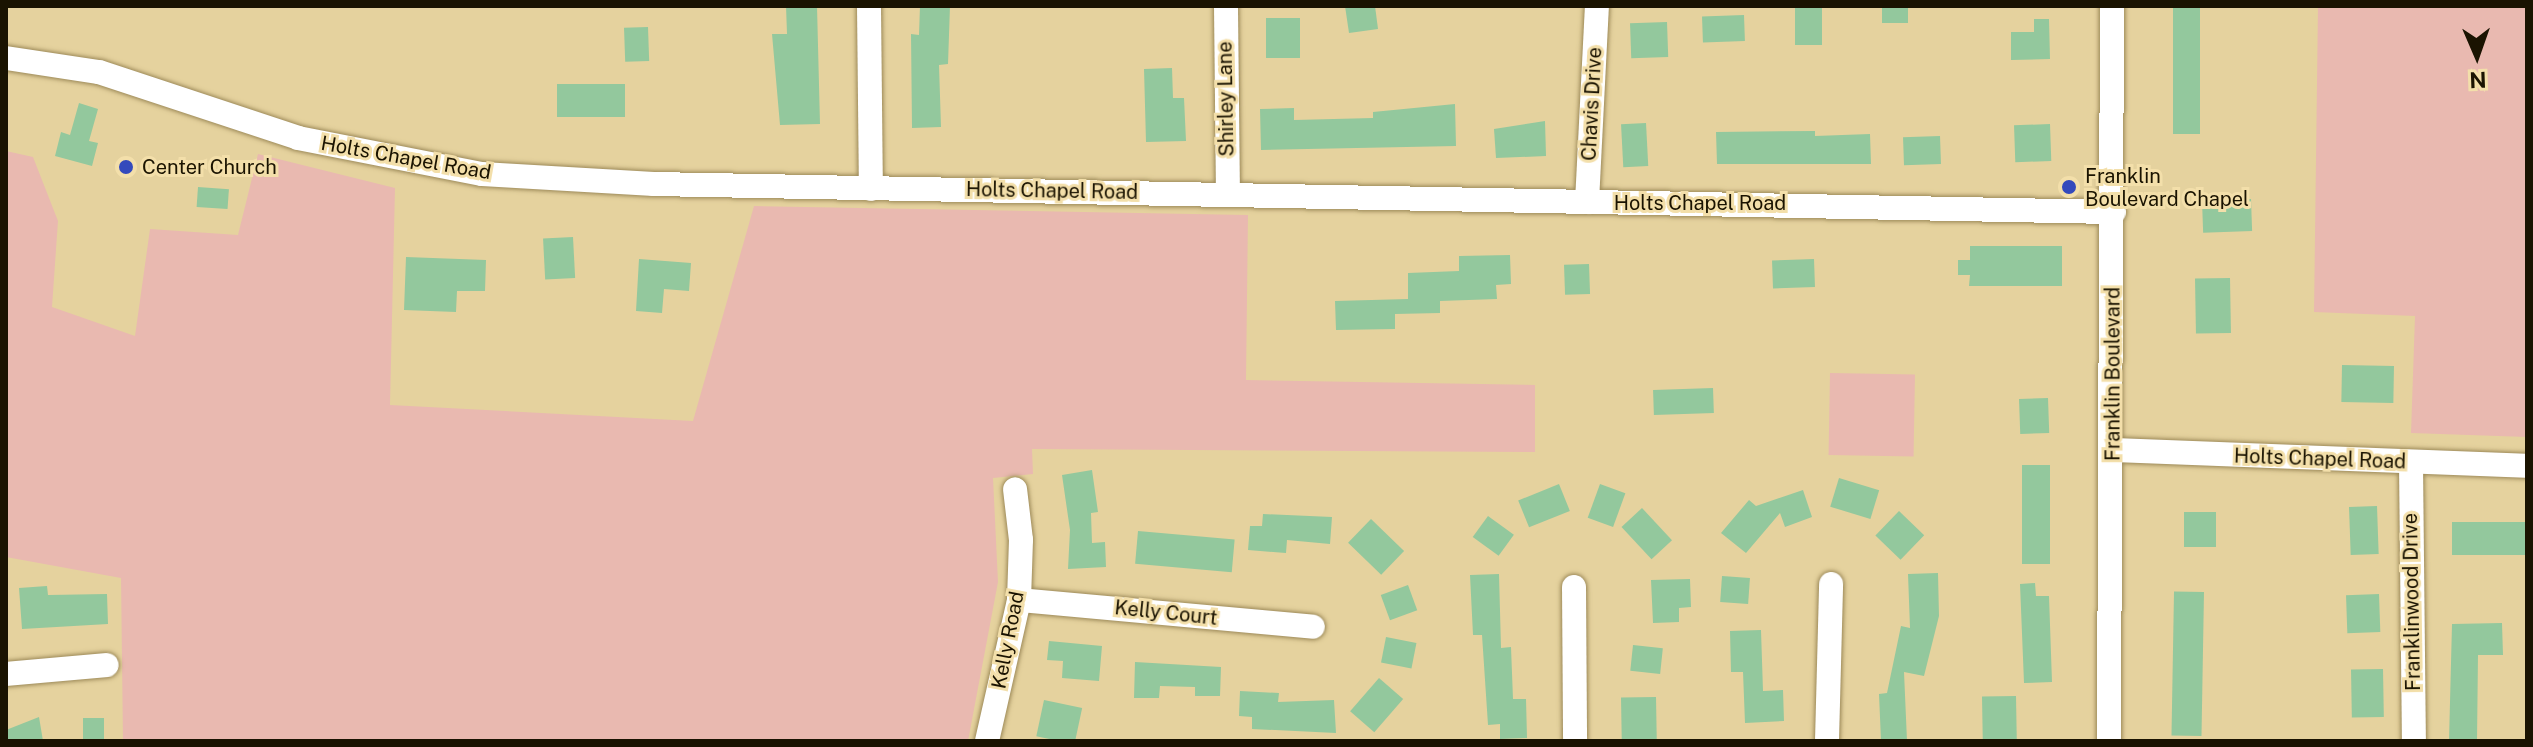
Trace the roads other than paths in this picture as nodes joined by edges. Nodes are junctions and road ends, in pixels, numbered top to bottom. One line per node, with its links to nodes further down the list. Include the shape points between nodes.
1 (869, 6): 6 (street)
2 (1226, 6): 7 (street, Shirley Lane)
3 (1597, 6): 8 (street, Chavis Drive)
4 (2112, 6): 9 (street, Franklin Boulevard)
5 (6, 58): 6 (street, Holts Chapel Road, via 99,72 298,138 482,174)
6 (871, 189): 7 (street, Holts Chapel Road)
7 (1228, 192): 8 (street, Holts Chapel Road)
8 (1587, 202): 9 (street, Holts Chapel Road)
9 (2114, 212): 10 (street, Franklin Boulevard)
10 (2113, 450): 11 (street, Holts Chapel Road); 23 (street, Franklin Boulevard)
11 (2411, 463): 12 (street, Holts Chapel Road); 24 (street, Franklinwood Drive)
12 (2527, 466)
13 (1015, 489): 16 (street, Kelly Road)
14 (1831, 584): 22 (street)
15 (1574, 587): 21 (street)
16 (1019, 600): 17 (street, Kelly Court); 20 (street, Kelly Road)
17 (1313, 627)
18 (107, 665): 19 (street)
19 (6, 674)
20 (987, 741)
21 (1575, 741)
22 (1827, 741)
23 (2109, 741)
24 (2414, 741)

